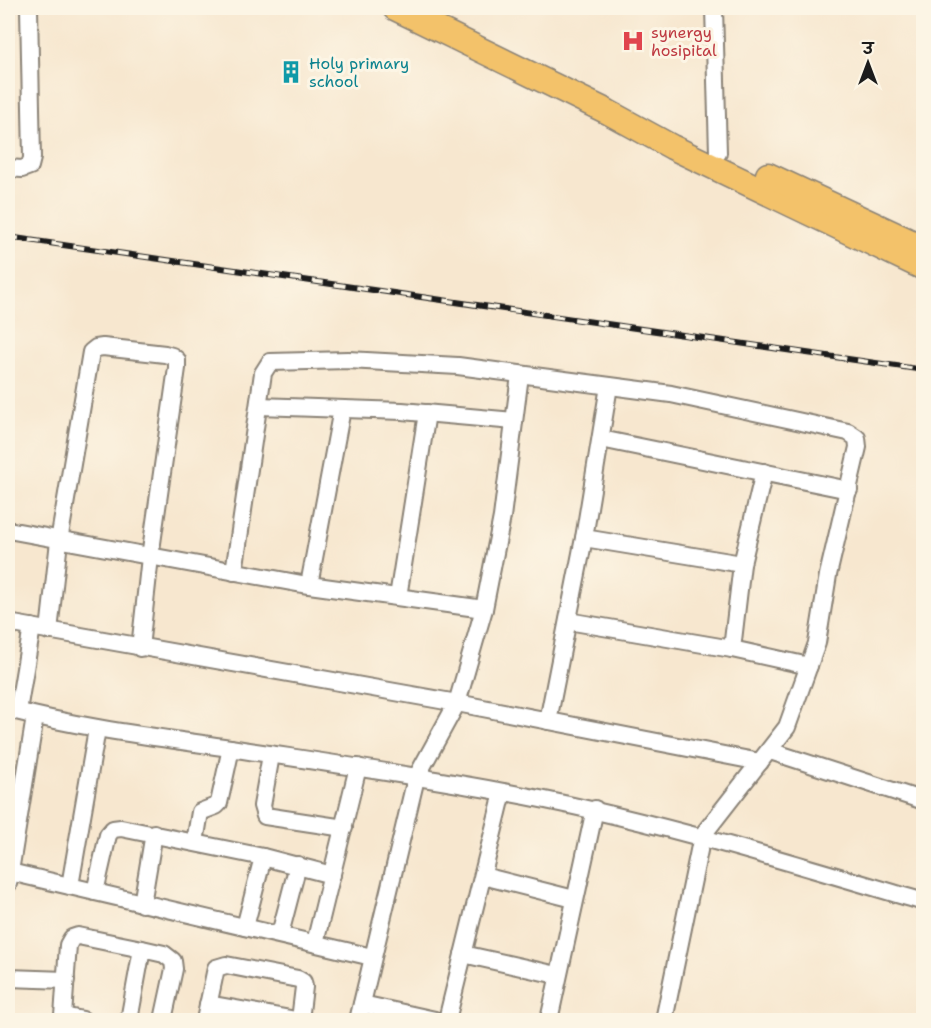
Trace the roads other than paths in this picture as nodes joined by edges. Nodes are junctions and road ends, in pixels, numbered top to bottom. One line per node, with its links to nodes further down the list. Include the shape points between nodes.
1 (29, 8): 6 (street, via 32,158 30,166)
2 (395, 8): 8 (highway)
3 (430, 8): 5 (highway)
4 (714, 8): 5 (street)
5 (718, 153): 7 (highway)
6 (8, 168)
7 (924, 248)
8 (924, 268)
9 (520, 375): 10 (street); 11 (street, via 458,366 278,361 270,362 263,373); 14 (street)
10 (609, 386): 15 (street); 17 (street, via 671,394 853,434 858,447)
11 (259, 406): 12 (street); 23 (street)
12 (342, 409): 13 (street); 24 (street)
13 (427, 413): 14 (street); 25 (street)
14 (514, 421): 26 (street, via 502,517)
15 (601, 440): 16 (street); 19 (street)
16 (764, 472): 17 (street); 22 (street)
17 (849, 490): 33 (street)
18 (8, 530): 20 (street)
19 (584, 538): 22 (street); 27 (street)
20 (58, 541): 21 (street); 21 (street, via 91,352 103,347 165,354 177,360 177,368); 30 (street)
21 (150, 557): 23 (street); 31 (street)
22 (742, 564): 32 (street)
23 (234, 572): 24 (street)
24 (309, 585): 25 (street)
25 (398, 597): 26 (street)
26 (484, 609): 34 (street)
27 (568, 621): 32 (street); 37 (street)
28 (8, 623): 29 (street)
29 (32, 627): 30 (street); 35 (street)
30 (49, 630): 31 (street)
31 (140, 648): 34 (street)
32 (732, 649): 33 (street)
33 (809, 666): 41 (street, via 787,727)
34 (457, 703): 37 (street); 43 (street)
35 (13, 710): 36 (street)
36 (35, 717): 38 (street); 55 (street)
37 (548, 721): 41 (street)
38 (97, 729): 39 (street); 56 (street)
39 (231, 748): 40 (street); 50 (street, via 219,803 200,812)
40 (271, 755): 42 (street); 47 (street, via 262,807 266,816)
41 (765, 756): 45 (street); 49 (street)
42 (358, 767): 43 (street); 47 (street)
43 (416, 778): 44 (street); 66 (street)
44 (503, 792): 46 (street); 54 (street)
45 (924, 801)
46 (595, 809): 49 (street); 58 (street)
47 (344, 828): 53 (street)
48 (154, 833): 50 (street); 57 (street, via 113,829 108,835); 60 (street)
49 (702, 836): 59 (street); 80 (street)
50 (195, 842): 51 (street)
51 (263, 857): 52 (street); 61 (street)
52 (298, 865): 53 (street); 62 (street)
53 (332, 875): 63 (street)
54 (483, 876): 58 (street); 65 (street)
55 (9, 878): 56 (street)
56 (70, 886): 57 (street)
57 (95, 892): 60 (street)
58 (574, 899): 67 (street)
59 (924, 902)
60 (142, 904): 61 (street)
61 (245, 927): 62 (street)
62 (280, 934): 63 (street)
63 (315, 943): 66 (street)
64 (142, 949): 69 (street, via 72,938); 74 (street); 75 (street, via 164,954 173,961)
65 (463, 954): 67 (street); 78 (street)
66 (372, 957): 71 (street)
67 (557, 975): 79 (street)
68 (8, 978): 69 (street)
69 (66, 980): 72 (street)
70 (207, 1012): 76 (street); 76 (street, via 216,968 226,965 303,982)
71 (360, 1012): 77 (street)
72 (63, 1018): 73 (street)
73 (83, 1020)
74 (129, 1020)
75 (164, 1020)
76 (298, 1020)
77 (435, 1020)
78 (447, 1020)
79 (549, 1020)
80 (664, 1020)

